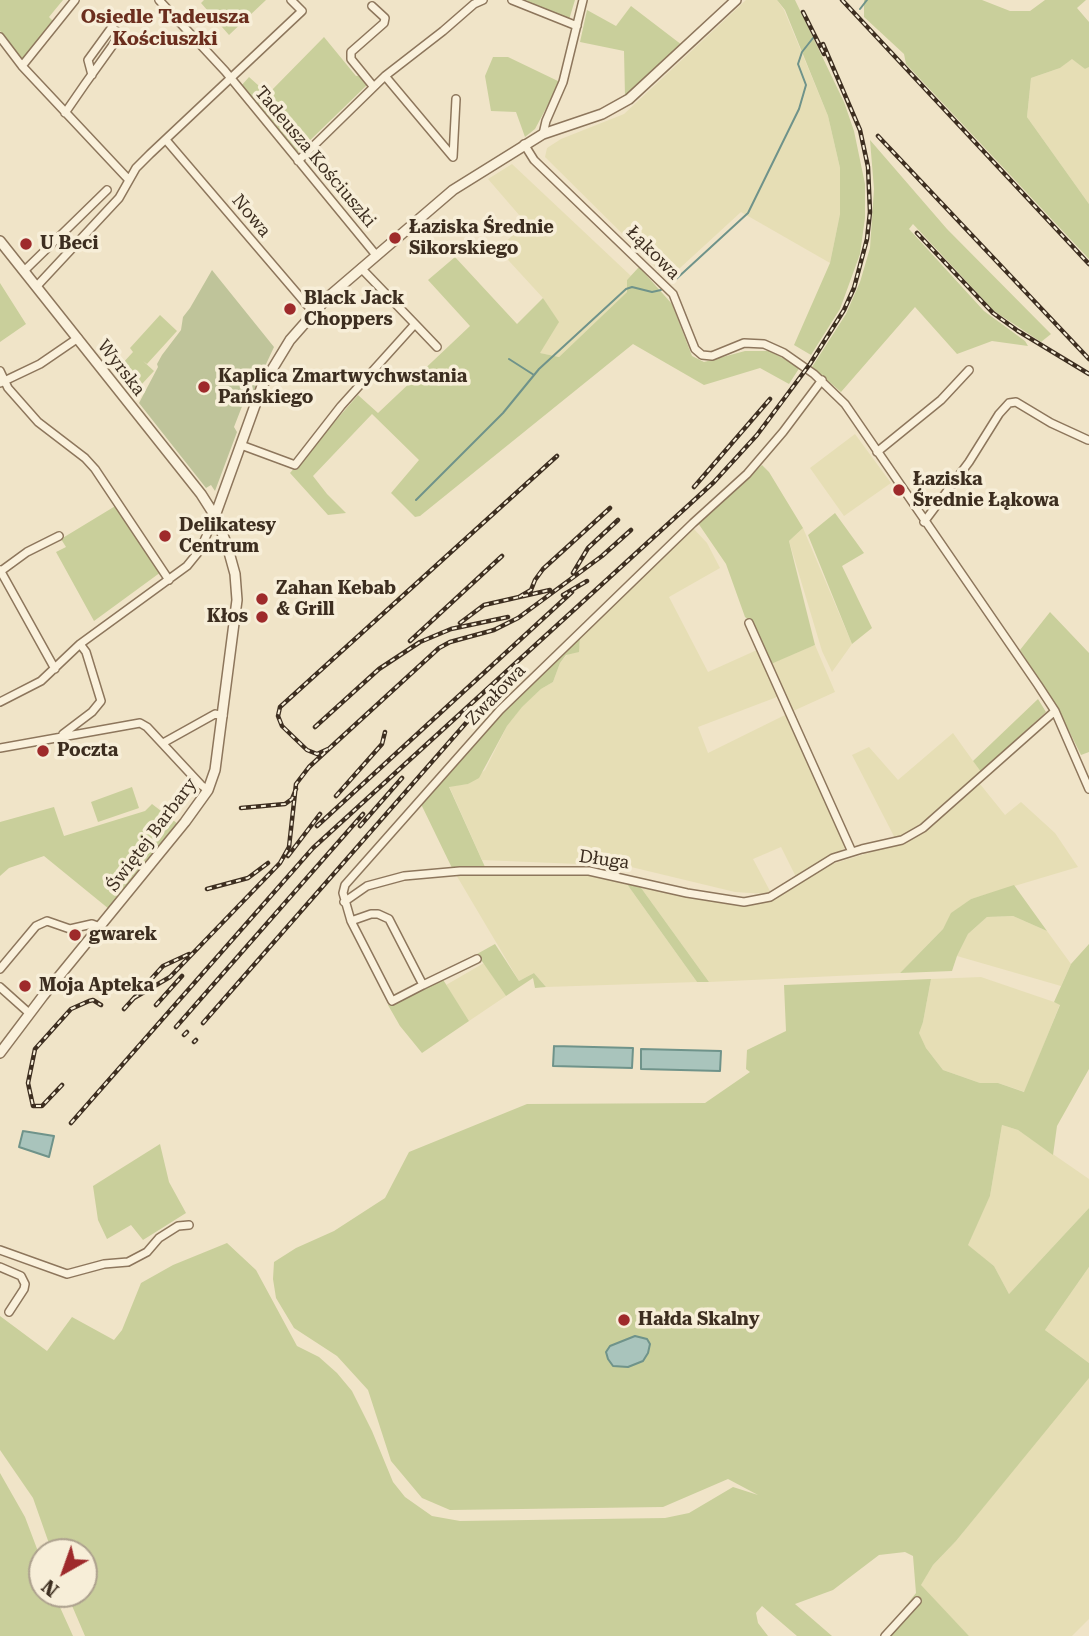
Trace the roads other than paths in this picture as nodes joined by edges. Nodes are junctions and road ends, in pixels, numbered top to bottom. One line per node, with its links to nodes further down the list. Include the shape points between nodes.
1 (75, 0): 11 (street)
2 (159, 0): 14 (street)
3 (290, 0): 14 (street, via 302,11)
4 (482, 0): 13 (street)
5 (512, 0): 9 (street)
6 (583, 0): 9 (street)
7 (736, 0): 18 (street, via 629,99 602,114)
8 (372, 6): 15 (street, via 384,23 351,52 351,59)
9 (577, 26): 18 (street)
10 (0, 37): 11 (street)
11 (22, 66): 17 (street)
12 (92, 75): 12 (street, via 120,35 111,27 88,60); 17 (street)
13 (385, 76): 15 (street); 16 (street, via 453,157)
14 (230, 79): 19 (street); 21 (street, Tadeusza Kościuszki)
15 (373, 86): 21 (street)
16 (456, 99)
17 (65, 113): 22 (street)
18 (543, 134): 20 (street)
19 (166, 140): 22 (street); 29 (street, Nowa)
20 (524, 144): 25 (street, via 439,199); 35 (street, Łąkowa, via 534,160 673,294 695,349 702,355 712,356 744,343 764,344)
21 (298, 161): 25 (street, Tadeusza Kościuszki)
22 (129, 180): 28 (street, via 119,198)
23 (107, 190): 27 (street)
24 (0, 241): 27 (street, Wyrska)
25 (376, 255): 26 (street)
26 (361, 268): 29 (street); 30 (street)
27 (24, 271): 28 (street, Wyrska)
28 (36, 287): 31 (street, Wyrska)
29 (313, 312): 38 (street, via 273,365)
30 (415, 324): 32 (street); 38 (street, via 295,465)
31 (78, 338): 36 (street, via 40,364); 41 (street, Wyrska)
32 (437, 347)
33 (969, 370): 39 (street, via 942,400)
34 (0, 371): 36 (street)
35 (822, 380): 39 (street, Łąkowa, via 845,404); 61 (street, Zwałowa, via 747,474 500,710 349,880)
36 (3, 381): 48 (street, via 38,422 95,469)
37 (1088, 440): 43 (street, via 1016,402 1009,403)
38 (241, 445): 40 (street)
39 (877, 452): 43 (street, Łąkowa)
40 (234, 463): 41 (street, via 220,493); 42 (street)
41 (205, 500): 42 (street, Wyrska)
42 (215, 516): 45 (street, Świętej Barbary); 46 (street)
43 (925, 522): 53 (street, Łąkowa)
44 (59, 536): 47 (street)
45 (224, 536): 46 (street); 54 (street, Świętej Barbary, via 237,600)
46 (206, 538): 48 (street, via 193,560)
47 (0, 570): 51 (street)
48 (169, 580): 50 (street)
49 (749, 623): 60 (street)
50 (80, 644): 51 (street); 55 (street, via 101,701)
51 (55, 668): 52 (street, via 41,681)
52 (0, 702)
53 (1055, 711): 58 (street, Łąkowa); 60 (street, Długa, via 923,828 902,840)
54 (219, 715): 56 (street); 59 (street, Świętej Barbary, via 215,771)
55 (59, 737): 56 (street, via 140,723); 57 (street)
56 (163, 743): 59 (street)
57 (0, 748)
58 (1089, 789)
59 (208, 790): 63 (street, Świętej Barbary)
60 (852, 852): 61 (street, Długa, via 833,858 770,897 744,902 589,871 404,876 367,886)
61 (344, 902): 62 (street)
62 (351, 920): 66 (street, via 371,914 388,919); 66 (street, via 392,1001)
63 (100, 927): 65 (street, via 92,924 70,929 47,921 36,926); 68 (street, Świętej Barbary)
64 (477, 959): 66 (street)
65 (0, 969)
66 (423, 985)
67 (0, 987): 68 (street)
68 (29, 1013): 69 (street, Świętej Barbary)
69 (4, 1039): 70 (street, Świętej Barbary)
70 (0, 1053)
71 (189, 1225): 72 (street, via 178,1226 128,1262 67,1273)
72 (0, 1250)
73 (0, 1267): 74 (street, via 21,1276 24,1284)
74 (9, 1312)
75 (917, 1601): 76 (street)
76 (885, 1636)

